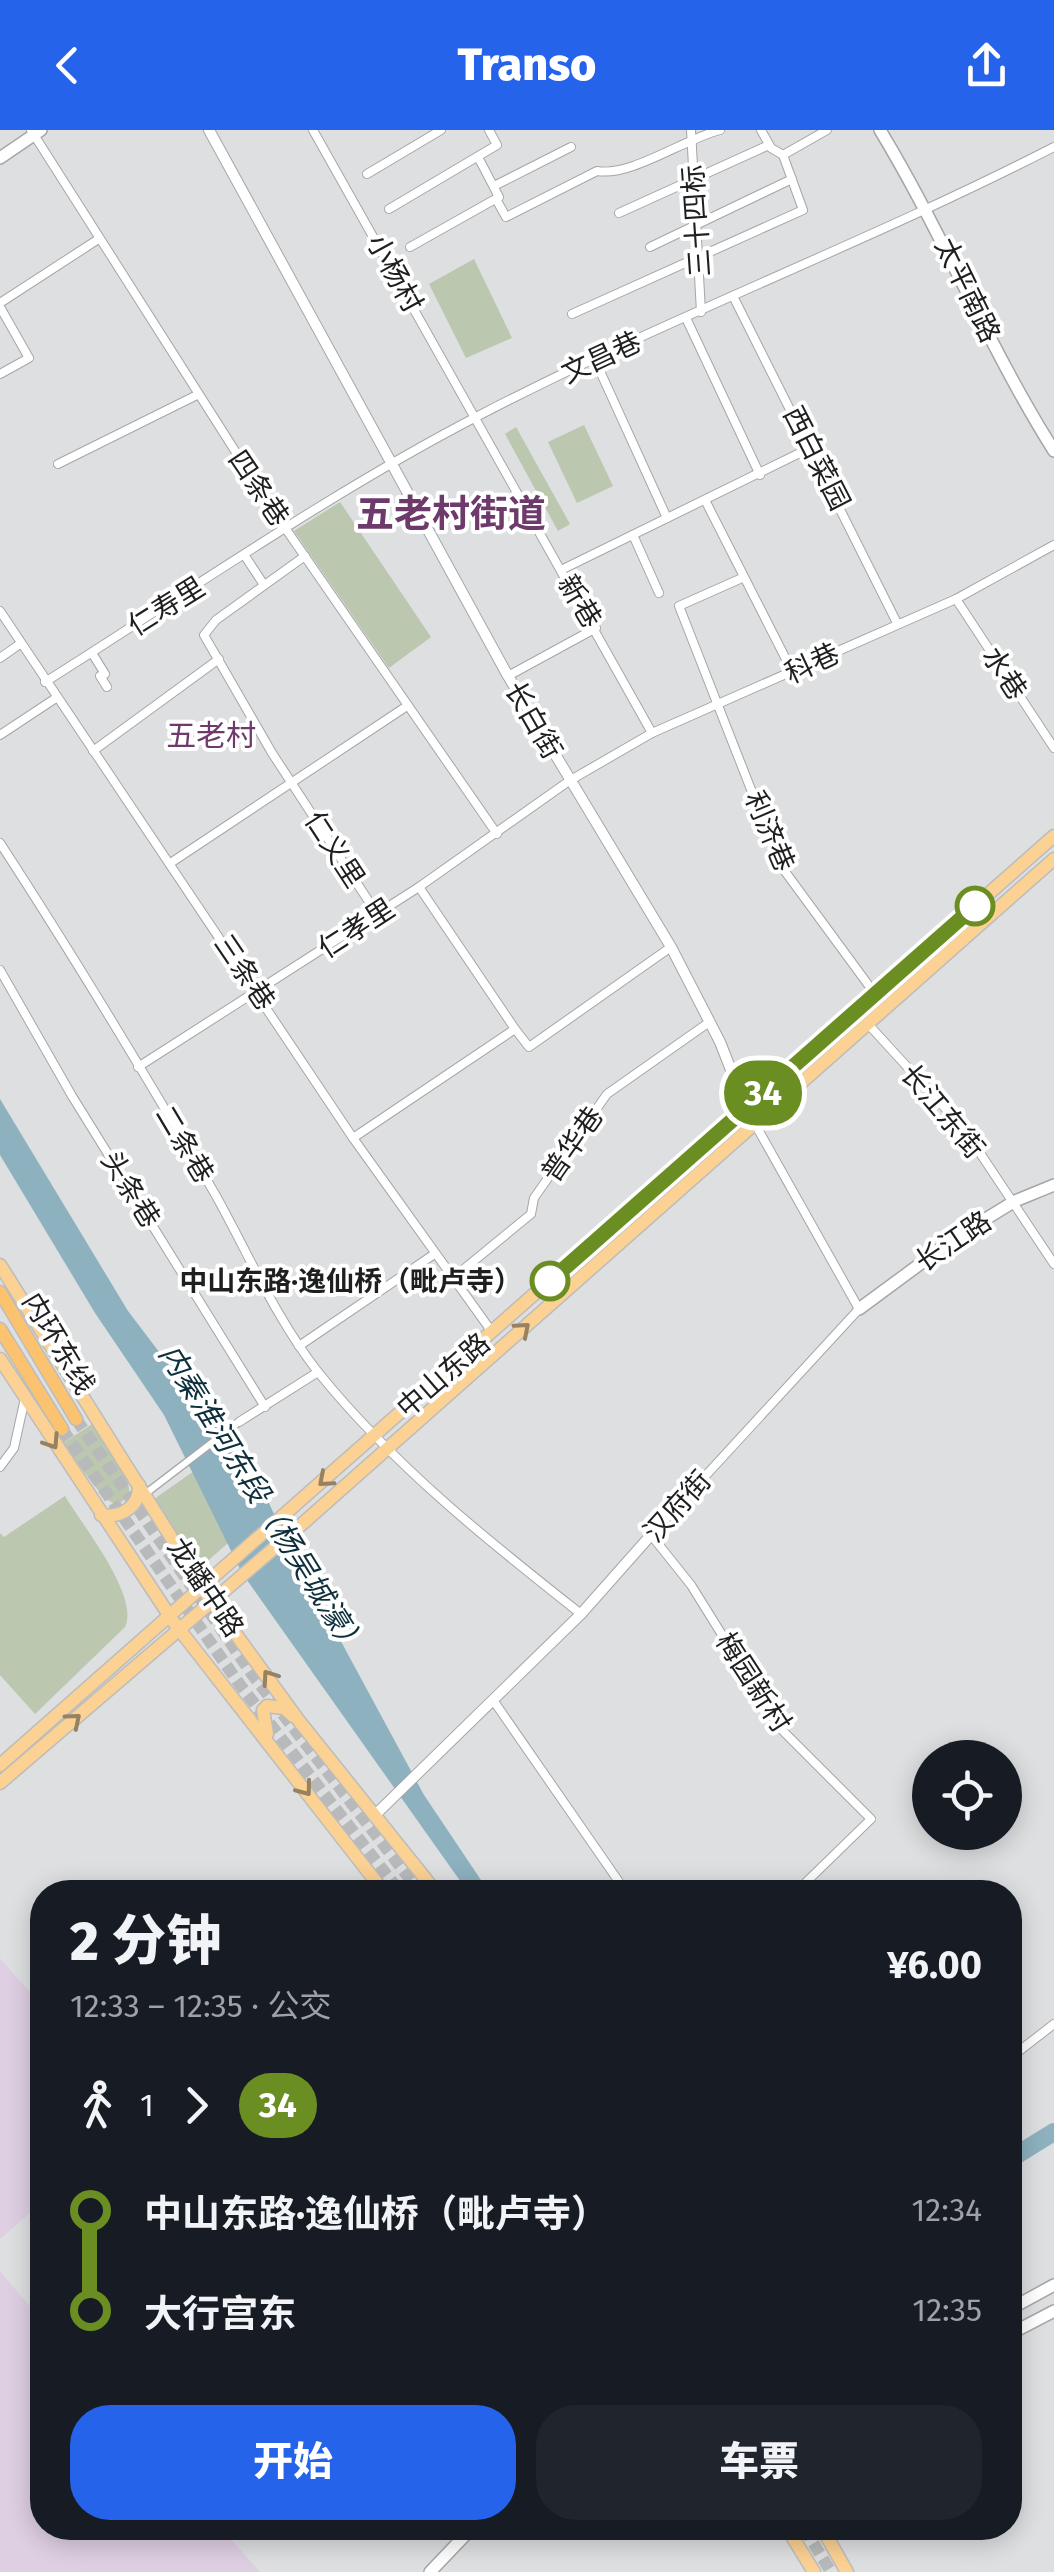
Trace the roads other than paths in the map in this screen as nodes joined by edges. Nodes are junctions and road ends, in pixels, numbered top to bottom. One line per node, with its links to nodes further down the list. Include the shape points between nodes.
1 (209, 130): 42 (street, 长白街)
2 (313, 130): 38 (street, 小杨村)
3 (441, 130): 17 (street)
4 (489, 130): 15 (street, via 498,145)
5 (720, 130): 10 (street)
6 (761, 130): 11 (street)
7 (827, 130): 14 (street)
8 (880, 130): 23 (main road, 太平南路)
9 (35, 132): 16 (main road); 26 (street, 四条巷)
10 (691, 134): 19 (street, 三十四标); 21 (street, via 506,217)
11 (769, 145): 14 (street); 19 (street)
12 (571, 147): 20 (street)
13 (1054, 147): 23 (street, 文昌巷)
14 (783, 155): 18 (street)
15 (478, 157): 20 (street); 22 (street)
16 (0, 158)
17 (367, 174)
18 (792, 179): 25 (street); 29 (street, via 803,210)
19 (692, 180): 24 (street); 25 (street, 三十四标)
20 (494, 186): 21 (street)
21 (496, 199): 28 (street)
22 (389, 210)
23 (929, 211): 30 (street, 文昌巷); 40 (main road, 太平南路, via 1022,401)
24 (619, 213)
25 (696, 225): 27 (street); 29 (street, 三十四标)
26 (97, 240): 31 (street); 37 (street, 四条巷)
27 (650, 246)
28 (410, 247)
29 (698, 258): 32 (street, 三十四标); 33 (street)
30 (733, 296): 32 (street, 文昌巷); 39 (street, 西白菜园)
31 (0, 305): 36 (street, via 29,358)
32 (701, 312): 34 (street, 文昌巷)
33 (572, 314)
34 (686, 318): 35 (street, 文昌巷); 43 (street)
35 (594, 358): 38 (street, 文昌巷); 45 (street)
36 (0, 374)
37 (197, 394): 41 (street); 46 (street, 四条巷)
38 (476, 417): 42 (street, 文昌巷); 51 (street, 新巷)
39 (812, 447): 43 (street); 57 (street, 西白菜园)
40 (1054, 451)
41 (58, 464)
42 (390, 464): 46 (street, 文昌巷); 64 (street, 长白街)
43 (760, 474): 44 (street)
44 (705, 500): 45 (street); 52 (street)
45 (667, 518): 47 (street)
46 (287, 529): 49 (street, 仁寿里); 50 (street, 四条巷)
47 (632, 535): 51 (street); 54 (street)
48 (1054, 546): 55 (street, 科巷)
49 (245, 556): 53 (street); 60 (street, 仁寿里)
50 (305, 556): 53 (street); 69 (street, 四条巷)
51 (561, 570): 58 (street, 新巷)
52 (742, 578): 63 (street); 68 (street, 利济巷, via 679,606)
53 (264, 585): 62 (street, via 204,635)
54 (659, 593)
55 (956, 599): 57 (street, 科巷); 72 (street, 水巷)
56 (0, 612): 59 (street, 三条巷)
57 (896, 623): 63 (street, 科巷)
58 (596, 628): 64 (street); 70 (street, 新巷)
59 (20, 644): 61 (street); 65 (street, 三条巷)
60 (92, 652): 65 (street, 仁寿里); 66 (street)
61 (0, 658)
62 (219, 660): 73 (street); 75 (street, 仁义里)
63 (793, 672): 68 (street, 科巷)
64 (508, 676): 74 (street, 长白街)
65 (45, 682): 67 (street, 三条巷)
66 (107, 687)
67 (56, 698): 71 (street); 73 (street, 三条巷)
68 (720, 705): 70 (street, 科巷); 86 (street, 利济巷, via 780,866)
69 (408, 706): 75 (street); 76 (street, 四条巷)
70 (652, 733): 74 (street, 科巷)
71 (0, 735)
72 (1054, 748)
73 (93, 751): 80 (street, 三条巷)
74 (569, 781): 76 (street, 仁孝里); 83 (street, 长白街)
75 (293, 783): 80 (street); 82 (street, 仁义里)
76 (496, 834): 81 (street, 仁孝里)
77 (1054, 836): 86 (main road, 中山东路)
78 (0, 844): 90 (street, 二条巷)
79 (1054, 859): 88 (main road, 中山东路)
80 (172, 862): 85 (street, 三条巷)
81 (419, 887): 82 (street, 仁孝里); 89 (street)
82 (377, 914): 85 (street, 仁孝里)
83 (671, 947): 87 (street, 长白街); 89 (street, via 528,1047)
84 (0, 970): 108 (street, 头条巷)
85 (258, 992): 90 (street, 仁孝里); 93 (street, 三条巷)
86 (875, 994): 91 (main road, 中山东路)
87 (708, 1023): 91 (street, 长白街); 99 (street, 普华巷, via 608,1094 534,1198 532,1214)
88 (868, 1024): 92 (main road, 中山东路); 95 (street, 长江东街, via 964,1129)
89 (516, 1029): 93 (street)
90 (138, 1066): 104 (street, 二条巷)
91 (746, 1108): 92 (street, 长白街); 103 (main road, 中山东路)
92 (755, 1124): 101 (street, 长白街); 112 (main road, 中山东路, one-way to 92)
93 (353, 1138): 96 (street, 三条巷)
94 (1054, 1185): 95 (main road, 长江路)
95 (1015, 1201): 97 (street, 长江东街); 101 (main road, 长江路)
96 (433, 1256): 99 (street, 三条巷); 104 (street)
97 (1054, 1264)
98 (0, 1265): 114 (main road, 龙蟠中路)
99 (453, 1278): 103 (street, 三条巷)
100 (0, 1292): 109 (highway, 内环东线)
101 (858, 1309): 116 (street, 汉府街)
102 (0, 1329): 111 (highway, 内环东线)
103 (492, 1332): 112 (main road, 中山东路)
104 (299, 1346): 106 (street, 二条巷)
105 (0, 1359): 107 (main road, 龙蟠中路)
106 (318, 1372): 108 (street); 112 (street, 二条巷)
107 (24, 1398): 113 (street, via 14,1448); 115 (main road, 龙蟠中路, one-way to 115)
108 (265, 1406): 110 (street)
109 (76, 1419)
110 (239, 1422): 114 (street)
111 (62, 1429)
112 (379, 1441): 117 (main road, 中山东路, one-way to 117); 118 (main road, 中山东路, via 293,1532); 119 (street, via 459,1517)
113 (0, 1468)
114 (142, 1489): 115 (main road, via 130,1508); 117 (main road, 龙蟠中路)
115 (101, 1515): 120 (main road, 龙蟠中路)
116 (651, 1535): 119 (street, 汉府街); 131 (street, 梅园新村, via 780,1728 871,1818)
117 (202, 1587): 118 (main road, 龙蟠中路); 120 (main road)
118 (213, 1602): 121 (main road); 123 (main road, 龙蟠中路, one-way to 118)
119 (581, 1614): 122 (street, 汉府街)
120 (169, 1616): 121 (main road, 龙蟠中路); 125 (main road)
121 (180, 1630): 124 (main road, 龙蟠中路); 126 (main road, one-way to 121)
122 (493, 1700): 127 (street, 汉府街); 130 (street)
123 (299, 1721): 124 (main road, via 284,1708 267,1706 264,1726); 127 (main road, 龙蟠中路)
124 (272, 1745): 128 (main road, 龙蟠中路, one-way to 128)
125 (0, 1766)
126 (0, 1783)
127 (374, 1816): 129 (main road, 龙蟠中路)
128 (375, 1880)
129 (426, 1880)
130 (618, 1880)
131 (808, 1880)
132 (1054, 2024): 133 (street)
133 (1022, 2049)
134 (1054, 2285): 135 (main road)
135 (1022, 2302)
136 (1054, 2311): 137 (main road)
137 (1022, 2328)
138 (461, 2540): 141 (main road)
139 (794, 2540): 142 (main road)
140 (829, 2540): 143 (main road)
141 (430, 2572)
142 (814, 2572)
143 (847, 2572)

